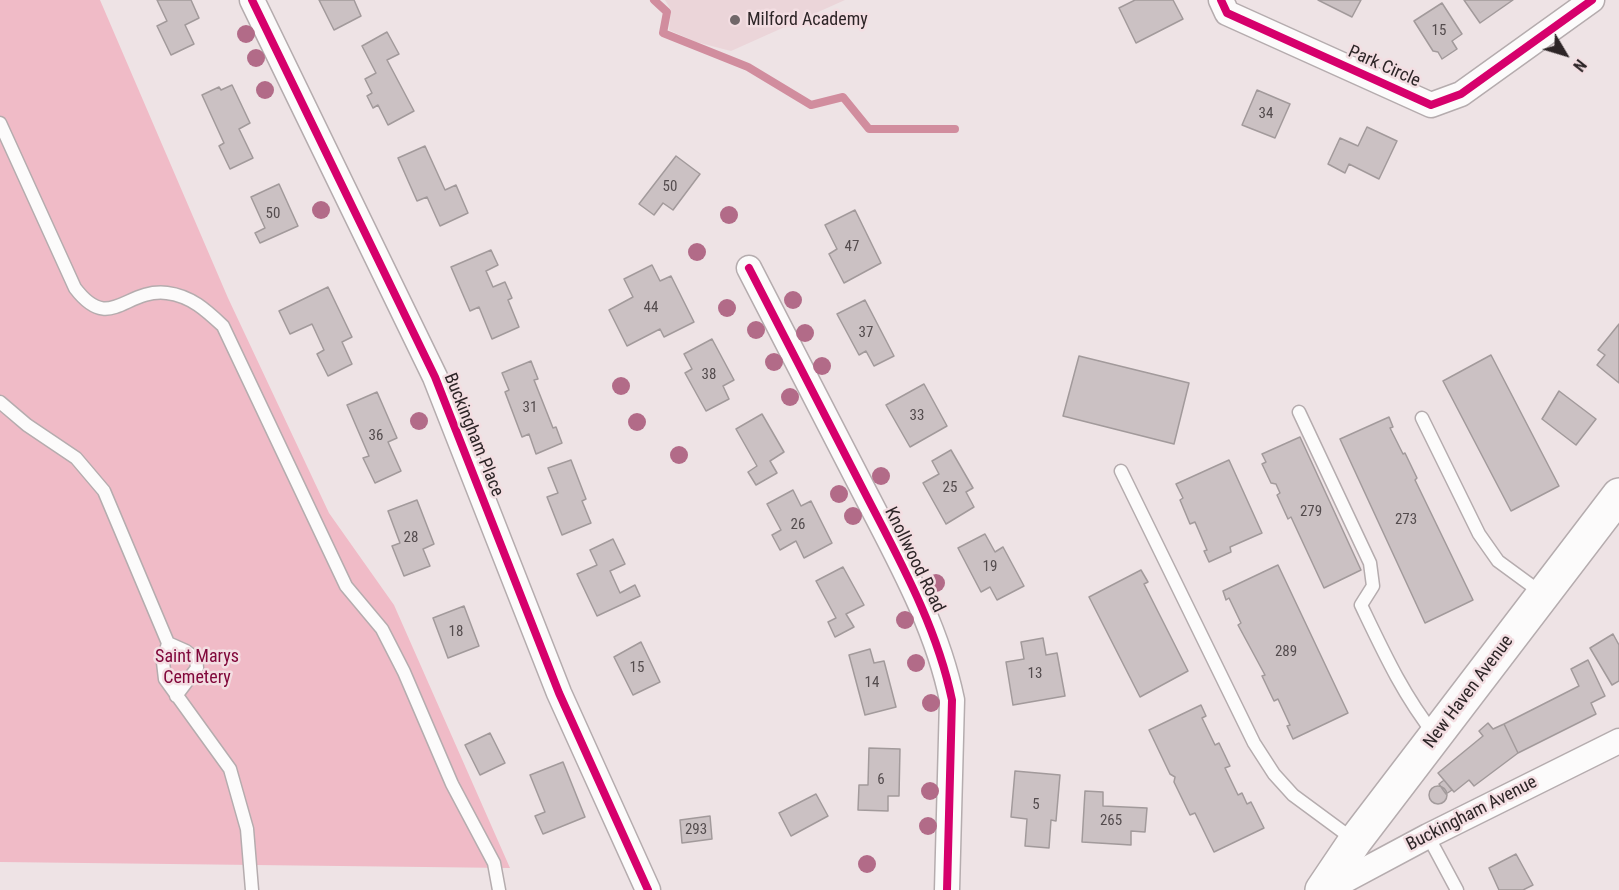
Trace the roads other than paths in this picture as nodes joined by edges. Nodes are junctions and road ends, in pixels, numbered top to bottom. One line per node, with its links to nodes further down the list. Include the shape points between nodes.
1 (252, 0): 20 (street, Buckingham Place, via 435,377 559,693)
2 (1221, 0): 3 (street, Park Circle, via 1227,13 1431,105 1461,94)
3 (1592, 0)
4 (0, 123): 19 (lane, via 75,288 85,301 93,307 110,309 142,295 167,293 196,302 223,326 346,586 382,629 404,672 452,784 494,862)
5 (749, 268): 21 (street, Knollwood Road, via 904,569 946,671 952,700)
6 (0, 402): 12 (lane, via 76,458 104,491)
7 (1299, 412): 14 (lane, via 1370,563 1373,586 1361,605 1395,676)
8 (1422, 418): 11 (lane, via 1479,534 1498,561)
9 (1121, 471): 17 (lane, via 1254,743 1293,795)
10 (1619, 495): 11 (main road, New Haven Avenue)
11 (1544, 595): 14 (main road, New Haven Avenue)
12 (168, 643): 13 (lane, via 163,662 165,679); 13 (lane, via 196,659 197,668)
13 (176, 696): 18 (lane, via 230,769 247,829)
14 (1435, 736): 17 (main road, New Haven Avenue)
15 (1619, 741): 16 (street, Buckingham Avenue)
16 (1428, 836): 23 (street, Buckingham Avenue); 24 (lane)
17 (1355, 841): 22 (main road, New Haven Avenue)
18 (252, 890)
19 (499, 890)
20 (648, 890)
21 (947, 890)
22 (1322, 890)
23 (1326, 890)
24 (1457, 890)

